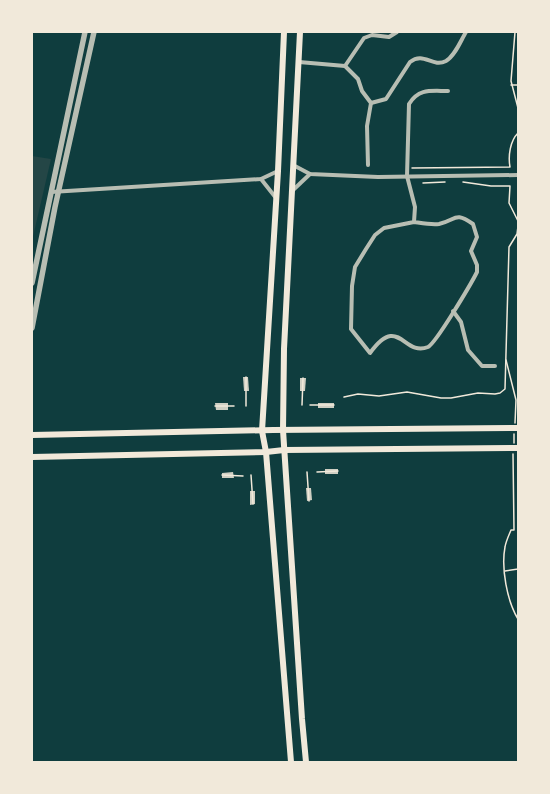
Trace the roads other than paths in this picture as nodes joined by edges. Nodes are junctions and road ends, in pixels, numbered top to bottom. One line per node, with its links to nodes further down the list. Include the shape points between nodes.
1 (85, 32): 20 (street)
2 (94, 32): 21 (street)
3 (284, 32): 15 (main road)
4 (300, 32): 9 (main road)
5 (364, 32): 8 (street)
6 (397, 32): 8 (street, via 389,37 372,35)
7 (466, 32): 12 (street, via 452,56 446,61 415,58 386,99)
8 (364, 38): 10 (street)
9 (299, 62): 10 (street); 13 (main road)
10 (345, 66): 12 (street, via 358,79 362,91)
11 (448, 91): 18 (street, via 420,92 409,104)
12 (371, 103): 14 (street, via 367,126)
13 (292, 165): 16 (street); 22 (main road)
14 (368, 165)
15 (278, 171): 19 (street); 23 (main road)
16 (310, 174): 18 (street); 22 (street)
17 (518, 175): 18 (street)
18 (407, 176): 24 (street, via 415,207)
19 (261, 179): 21 (street); 23 (street)
20 (51, 192): 21 (street); 25 (street)
21 (58, 192): 27 (street)
22 (291, 192): 31 (main road)
23 (276, 198): 30 (main road)
24 (414, 222): 26 (street, via 438,224 456,217 474,224 477,236 472,251 477,272); 26 (street, via 384,228 375,235 355,267 351,329 370,353 378,342 391,336 420,349 429,347 434,342)
25 (32, 283)
26 (453, 311): 28 (street, via 461,322 468,350 482,366)
27 (32, 328)
28 (495, 366)
29 (515, 428): 31 (main road)
30 (262, 430): 31 (main road); 32 (main road); 35 (main road)
31 (283, 430): 34 (main road)
32 (32, 435)
33 (514, 448): 34 (main road)
34 (284, 450): 35 (main road); 38 (main road)
35 (266, 452): 36 (main road); 37 (main road)
36 (32, 457)
37 (291, 762)
38 (306, 762)

